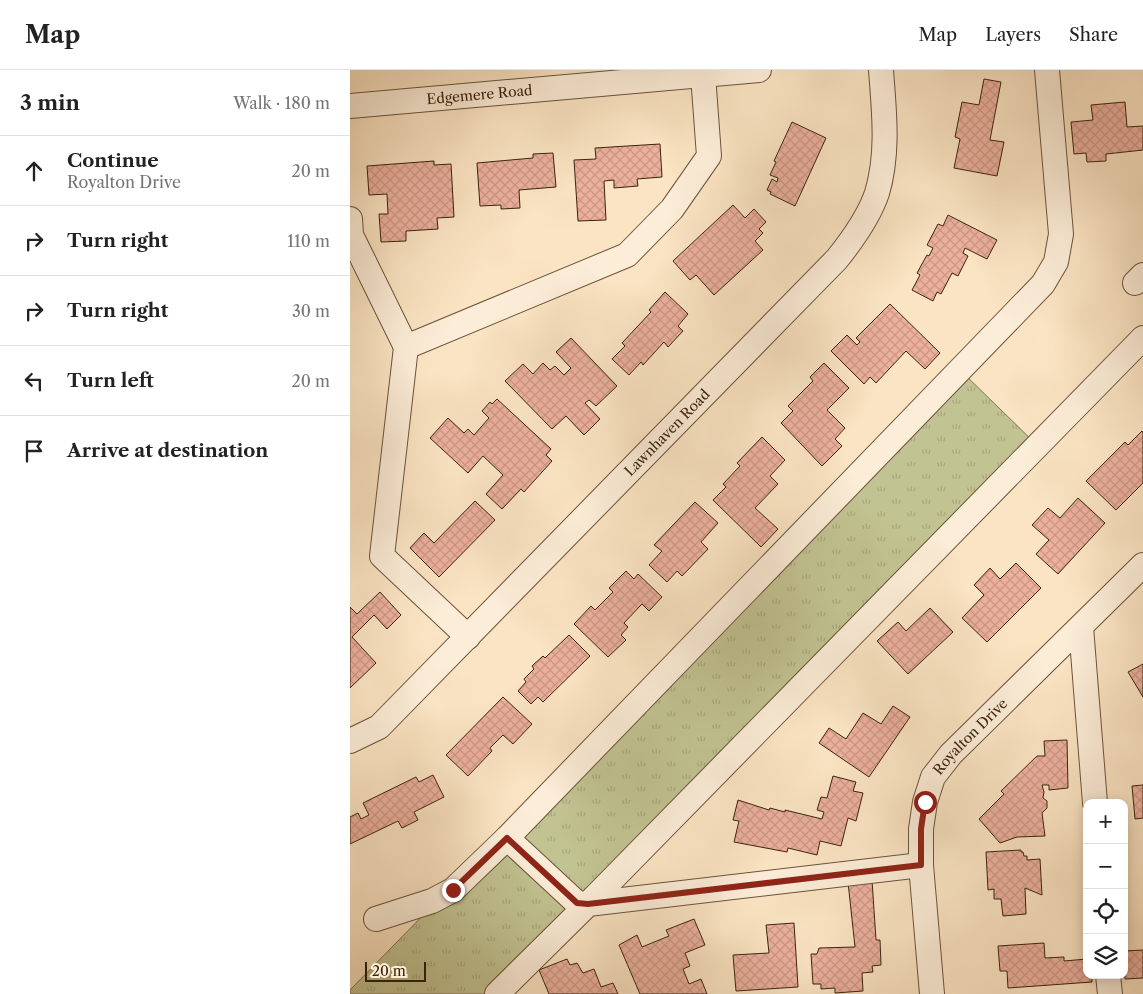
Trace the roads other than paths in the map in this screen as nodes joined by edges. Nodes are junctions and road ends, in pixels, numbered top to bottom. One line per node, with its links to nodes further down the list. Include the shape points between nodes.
1 (759, 70): 4 (street, Edgemere Road)
2 (881, 70): 11 (street, Lawnhaven Road, via 886,127 883,163 876,194 858,232 803,296)
3 (1048, 70): 14 (street, via 1061,234 1056,262 1043,284)
4 (703, 75): 5 (street, Edgemere Road); 8 (street, via 709,156 672,209 627,255)
5 (350, 106)
6 (350, 219): 8 (street, via 351,235)
7 (1143, 338): 16 (street)
8 (406, 347): 11 (street, via 382,556)
9 (1143, 565): 10 (street, Royalton Drive)
10 (1082, 627): 13 (street); 15 (street, Royalton Drive, via 950,754 933,777 921,829)
11 (468, 637): 12 (street, Lawnhaven Road, via 379,727)
12 (350, 741)
13 (1095, 799)
14 (507, 838): 16 (street, via 577,903); 17 (street, via 453,890 432,901)
15 (921, 865): 16 (street); 20 (street, Royalton Drive)
16 (588, 904): 19 (street)
17 (376, 919)
18 (1108, 979): 21 (street)
19 (497, 994)
20 (932, 994)
21 (1110, 994)

